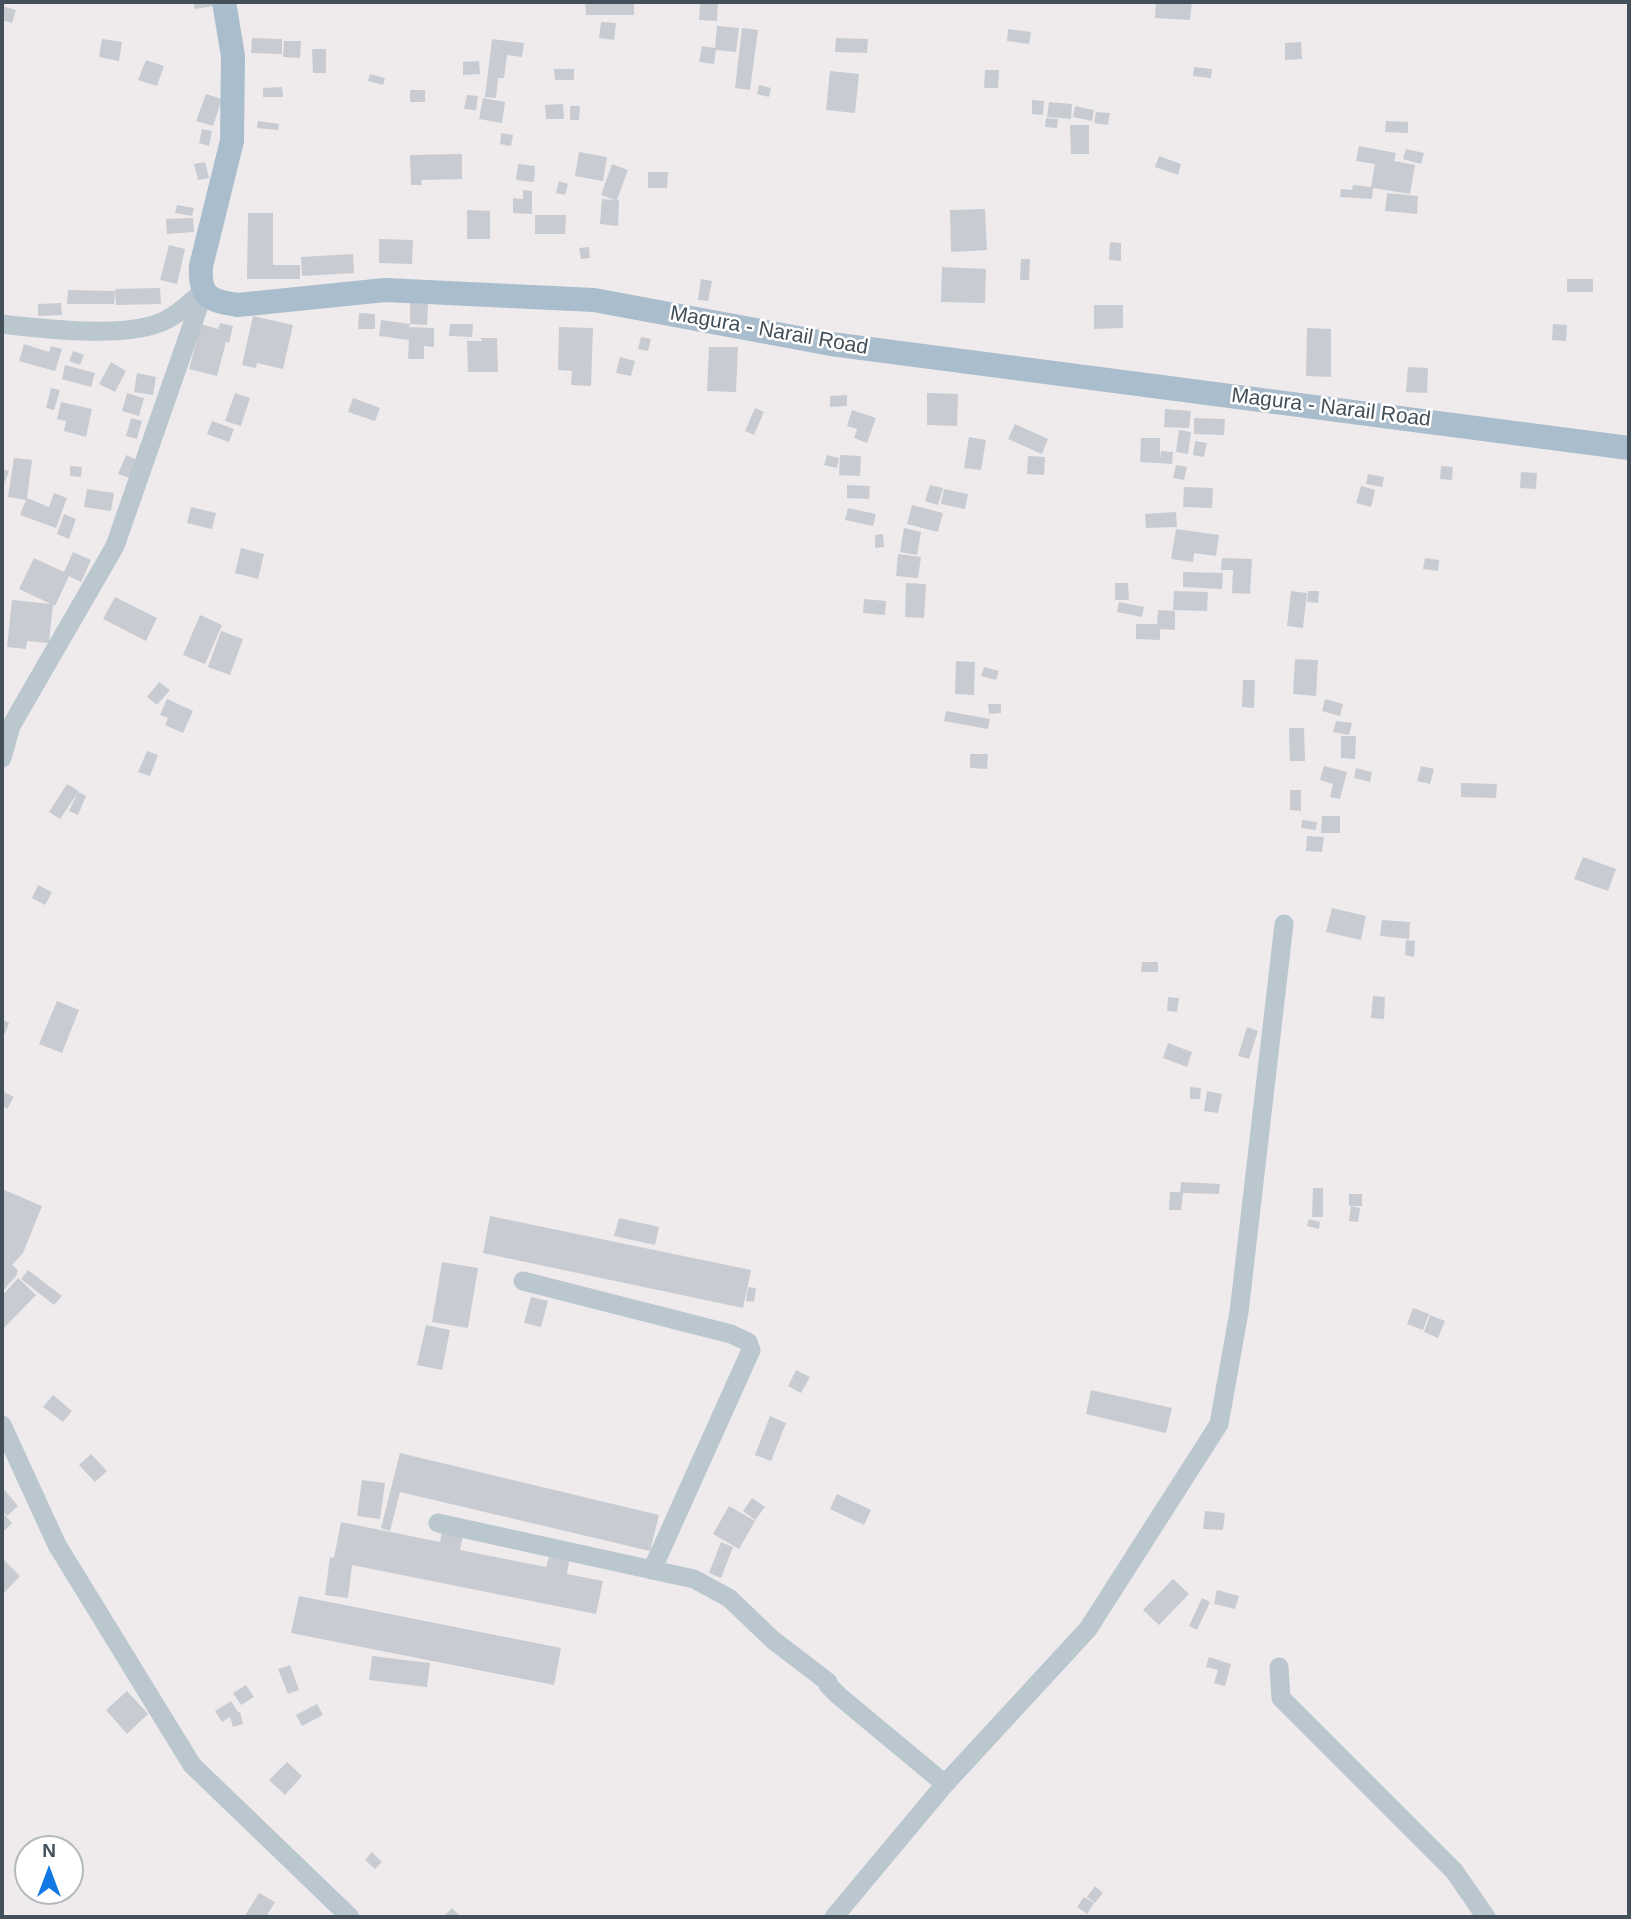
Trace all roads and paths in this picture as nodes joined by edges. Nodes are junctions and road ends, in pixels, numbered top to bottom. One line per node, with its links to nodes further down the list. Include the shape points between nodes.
1 (224, 2): 2 (main road, via 233,56 232,141 201,266)
2 (204, 291): 3 (street, via 159,323 130,328 52,330); 4 (main road, Magura - Narail Road, via 214,301 238,305 386,290 594,300 831,344); 5 (street, via 115,546 11,726)
3 (2, 324)
4 (1629, 448)
5 (2, 758)
6 (1284, 924): 12 (street, via 1239,1312 1219,1424 1088,1629)
7 (523, 1281): 10 (street, via 748,1342 751,1350)
8 (2, 1424): 13 (street, via 57,1545 192,1765)
9 (439, 1524): 10 (street)
10 (652, 1570): 12 (street, via 694,1579 729,1598)
11 (1279, 1667): 15 (street, via 1281,1698 1454,1871)
12 (945, 1784): 14 (street)
13 (351, 1917)
14 (834, 1917)
15 (1486, 1917)

